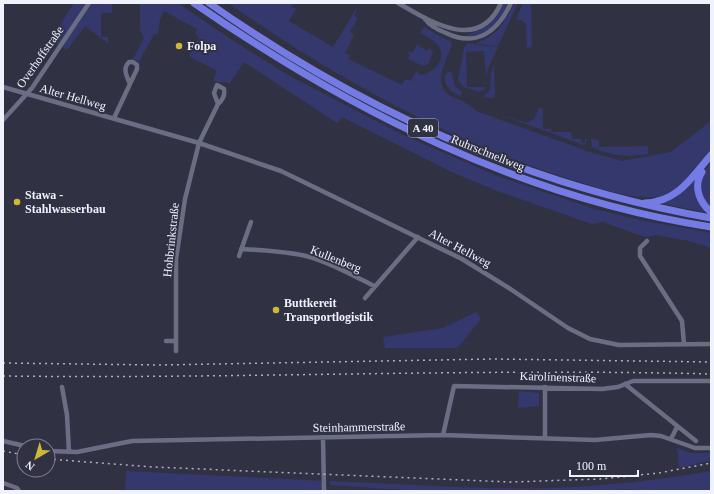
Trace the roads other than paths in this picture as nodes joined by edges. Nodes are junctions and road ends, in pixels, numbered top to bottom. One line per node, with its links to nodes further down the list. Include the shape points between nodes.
1 (89, 3): 12 (street, Overhoffstraße)
2 (189, 3): 9 (highway)
3 (194, 3): 9 (highway, Ruhrschnellweg / A 40)
4 (209, 3): 19 (highway, Ruhrschnellweg / A 40, via 318,72 423,128 527,171)
5 (398, 3): 8 (street)
6 (501, 3): 8 (street, via 493,18 476,29 454,29)
7 (510, 3): 8 (street, via 496,27 476,38 451,36 428,24)
8 (425, 19)
9 (222, 22): 23 (highway, Ruhrschnellweg / A 40, via 358,105 480,162 594,202)
10 (130, 84): 14 (street, Alter Hellweg)
11 (3, 87): 12 (street, Alter Hellweg)
12 (27, 94): 14 (street, Alter Hellweg); 15 (street, Overhoffstraße)
13 (218, 104): 16 (street)
14 (114, 118): 16 (street, Alter Hellweg)
15 (3, 120)
16 (199, 143): 24 (street, Alter Hellweg, via 281,171); 31 (street, Hohbrinkstraße, via 185,198 176,259)
17 (711, 155): 19 (highway, via 690,182 672,196 651,203)
18 (711, 159): 20 (highway, via 700,175 698,185 699,196)
19 (629, 202): 21 (highway, Ruhrschnellweg / A 40)
20 (711, 212)
21 (711, 218)
22 (251, 222): 26 (street)
23 (711, 227)
24 (418, 237): 28 (street); 32 (street, Alter Hellweg, via 483,272 561,324 590,340 619,345)
25 (646, 241): 32 (street, via 640,248 640,256 682,322)
26 (241, 250): 27 (street); 28 (street, Kullenberg, via 267,250 306,256)
27 (239, 256)
28 (374, 286): 29 (street)
29 (365, 298)
30 (166, 340): 31 (street)
31 (176, 341): 34 (street, Hohbrinkstraße)
32 (684, 344): 33 (street, Alter Hellweg)
33 (711, 344)
34 (176, 351)
35 (711, 381): 36 (street, Karolinenstraße, via 633,381)
36 (625, 384): 38 (street, Karolinenstraße, via 602,389); 39 (street)
37 (62, 387): 49 (street)
38 (545, 387): 40 (street, Karolinenstraße, via 454,386); 42 (street)
39 (677, 427): 43 (street); 45 (street)
40 (443, 435): 41 (street, Steinhammerstraße); 42 (street, Steinhammerstraße)
41 (323, 437): 49 (street, Steinhammerstraße, via 132,441); 52 (street)
42 (545, 438): 43 (street, Steinhammerstraße, via 595,440 651,435)
43 (670, 440): 47 (street, Steinhammerstraße, via 695,448)
44 (3, 441): 46 (street)
45 (696, 441)
46 (16, 444)
47 (711, 448)
48 (56, 451): 49 (street, Steinhammerstraße)
49 (69, 452)
50 (3, 483): 51 (street)
51 (19, 491)
52 (324, 491)

